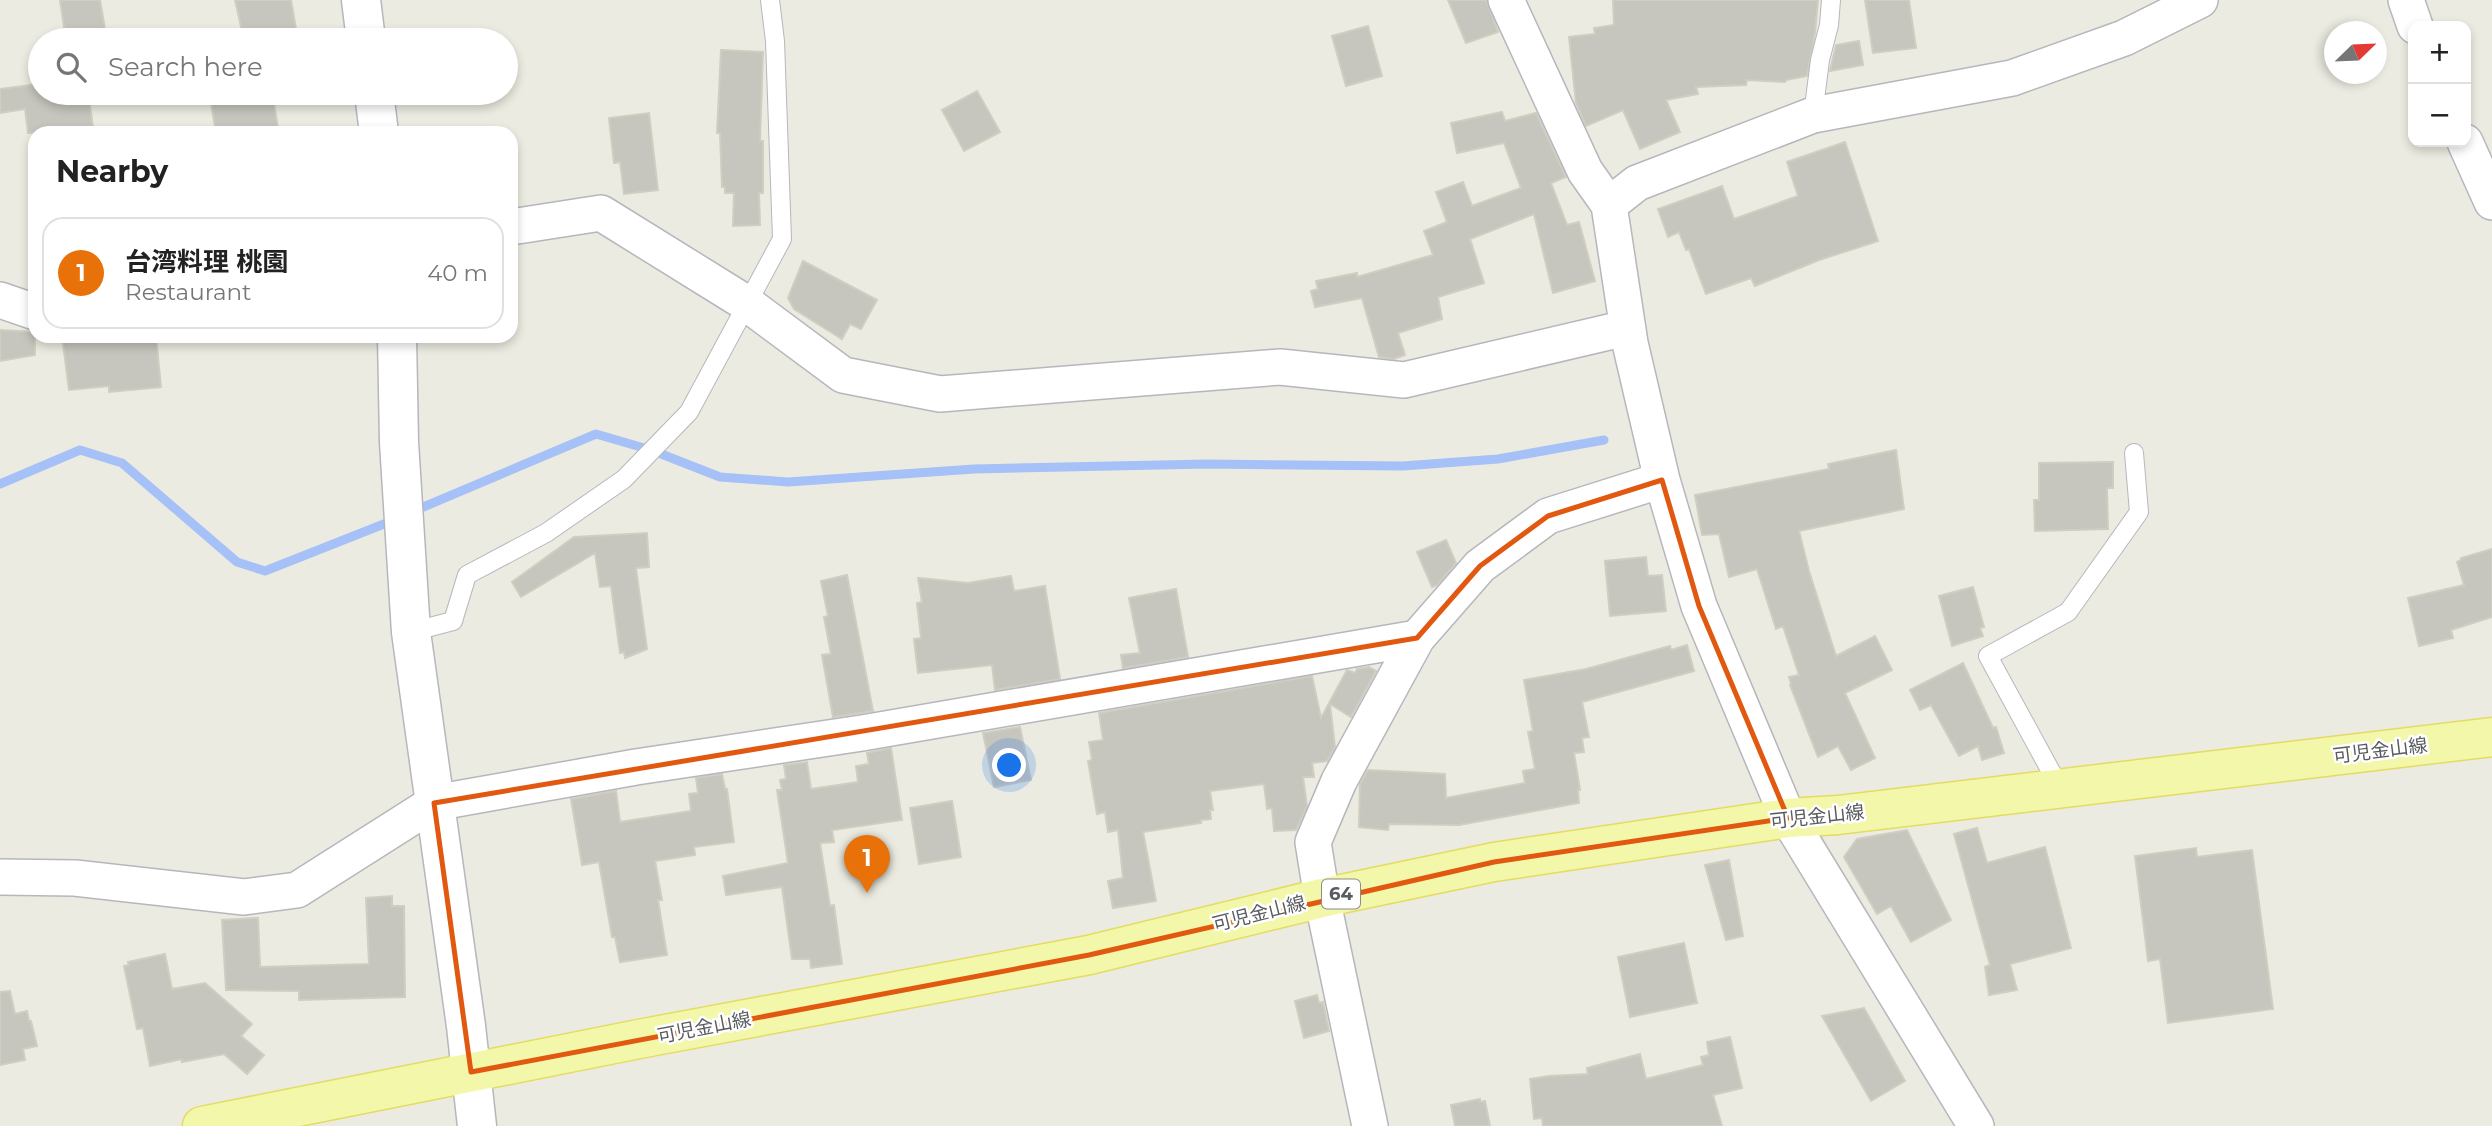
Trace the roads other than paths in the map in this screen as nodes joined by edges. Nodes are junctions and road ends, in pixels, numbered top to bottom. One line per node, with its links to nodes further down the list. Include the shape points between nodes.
1 (361, 0): 8 (street)
2 (770, 0): 17 (lane, via 782,239)
3 (1506, 0): 14 (street, via 1585,170)
4 (1831, 0): 10 (lane)
5 (2200, 0): 10 (street, via 2124,38 2012,78)
6 (2406, 0): 7 (street)
7 (2413, 21)
8 (364, 28)
9 (375, 105): 11 (street)
10 (1813, 115): 14 (street, via 1637,183)
11 (378, 126)
12 (2467, 147): 13 (street)
13 (2492, 202)
14 (1609, 205): 19 (street)
15 (518, 226): 17 (street, via 601,213)
16 (0, 300): 18 (street)
17 (746, 303): 19 (street, via 843,375 940,394 1280,367 1405,380); 23 (lane, via 690,412 624,479 546,533 467,575 453,621)
18 (28, 310)
19 (1626, 328): 22 (street)
20 (397, 343): 23 (street)
21 (2134, 453): 26 (lane, via 2139,512 2068,612 1988,656)
22 (1662, 480): 24 (street, via 1548,516 1480,566); 28 (street, via 1699,606)
23 (411, 632): 27 (street)
24 (1417, 638): 27 (street); 30 (street, via 1339,781 1313,842)
25 (2492, 737): 26 (main road, 可児金山線 / 64)
26 (2060, 788): 28 (main road, 可児金山線 / 64)
27 (434, 803): 29 (street, via 297,890 244,897 75,878); 31 (street)
28 (1788, 818): 30 (main road, 可児金山線 / 64, via 1494,862); 32 (street)
29 (0, 877)
30 (1322, 898): 31 (main road, 可児金山線 / 64, via 1089,955); 35 (street)
31 (471, 1072): 33 (main road, 可児金山線 / 64); 34 (street)
32 (1969, 1124)
33 (202, 1126)
34 (477, 1126)
35 (1370, 1126)

